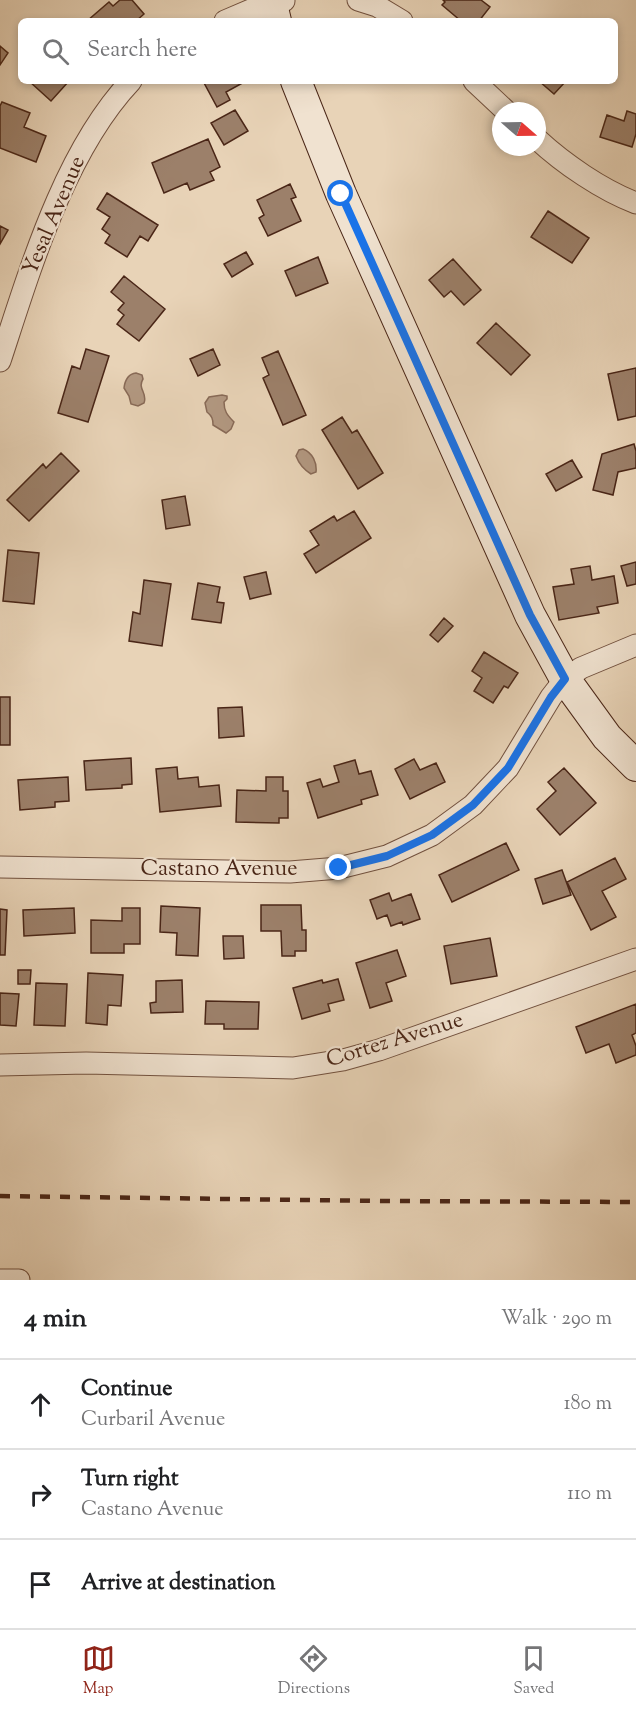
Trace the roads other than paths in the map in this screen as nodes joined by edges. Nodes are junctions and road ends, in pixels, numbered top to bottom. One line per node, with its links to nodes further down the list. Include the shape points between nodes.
1 (358, 0): 4 (street)
2 (276, 6): 3 (street, via 253,9)
3 (232, 18)
4 (397, 18)
5 (129, 84): 11 (street, Yesal Avenue, via 76,161 41,242)
6 (297, 84): 13 (street, via 341,194 486,519 530,615)
7 (477, 84): 8 (street)
8 (496, 102)
9 (546, 147): 10 (street, via 599,185)
10 (636, 202)
11 (0, 361)
12 (636, 645): 13 (street, Castano Avenue, via 581,668)
13 (565, 679): 14 (street, via 607,737); 15 (street, Castano Avenue, via 508,768 473,805 432,835 387,856 339,868 290,872)
14 (636, 766)
15 (0, 867)
16 (636, 959): 17 (street, Cortez Avenue, via 343,1060 293,1068)
17 (0, 1065)
18 (0, 1280): 19 (street)
19 (19, 1280)

